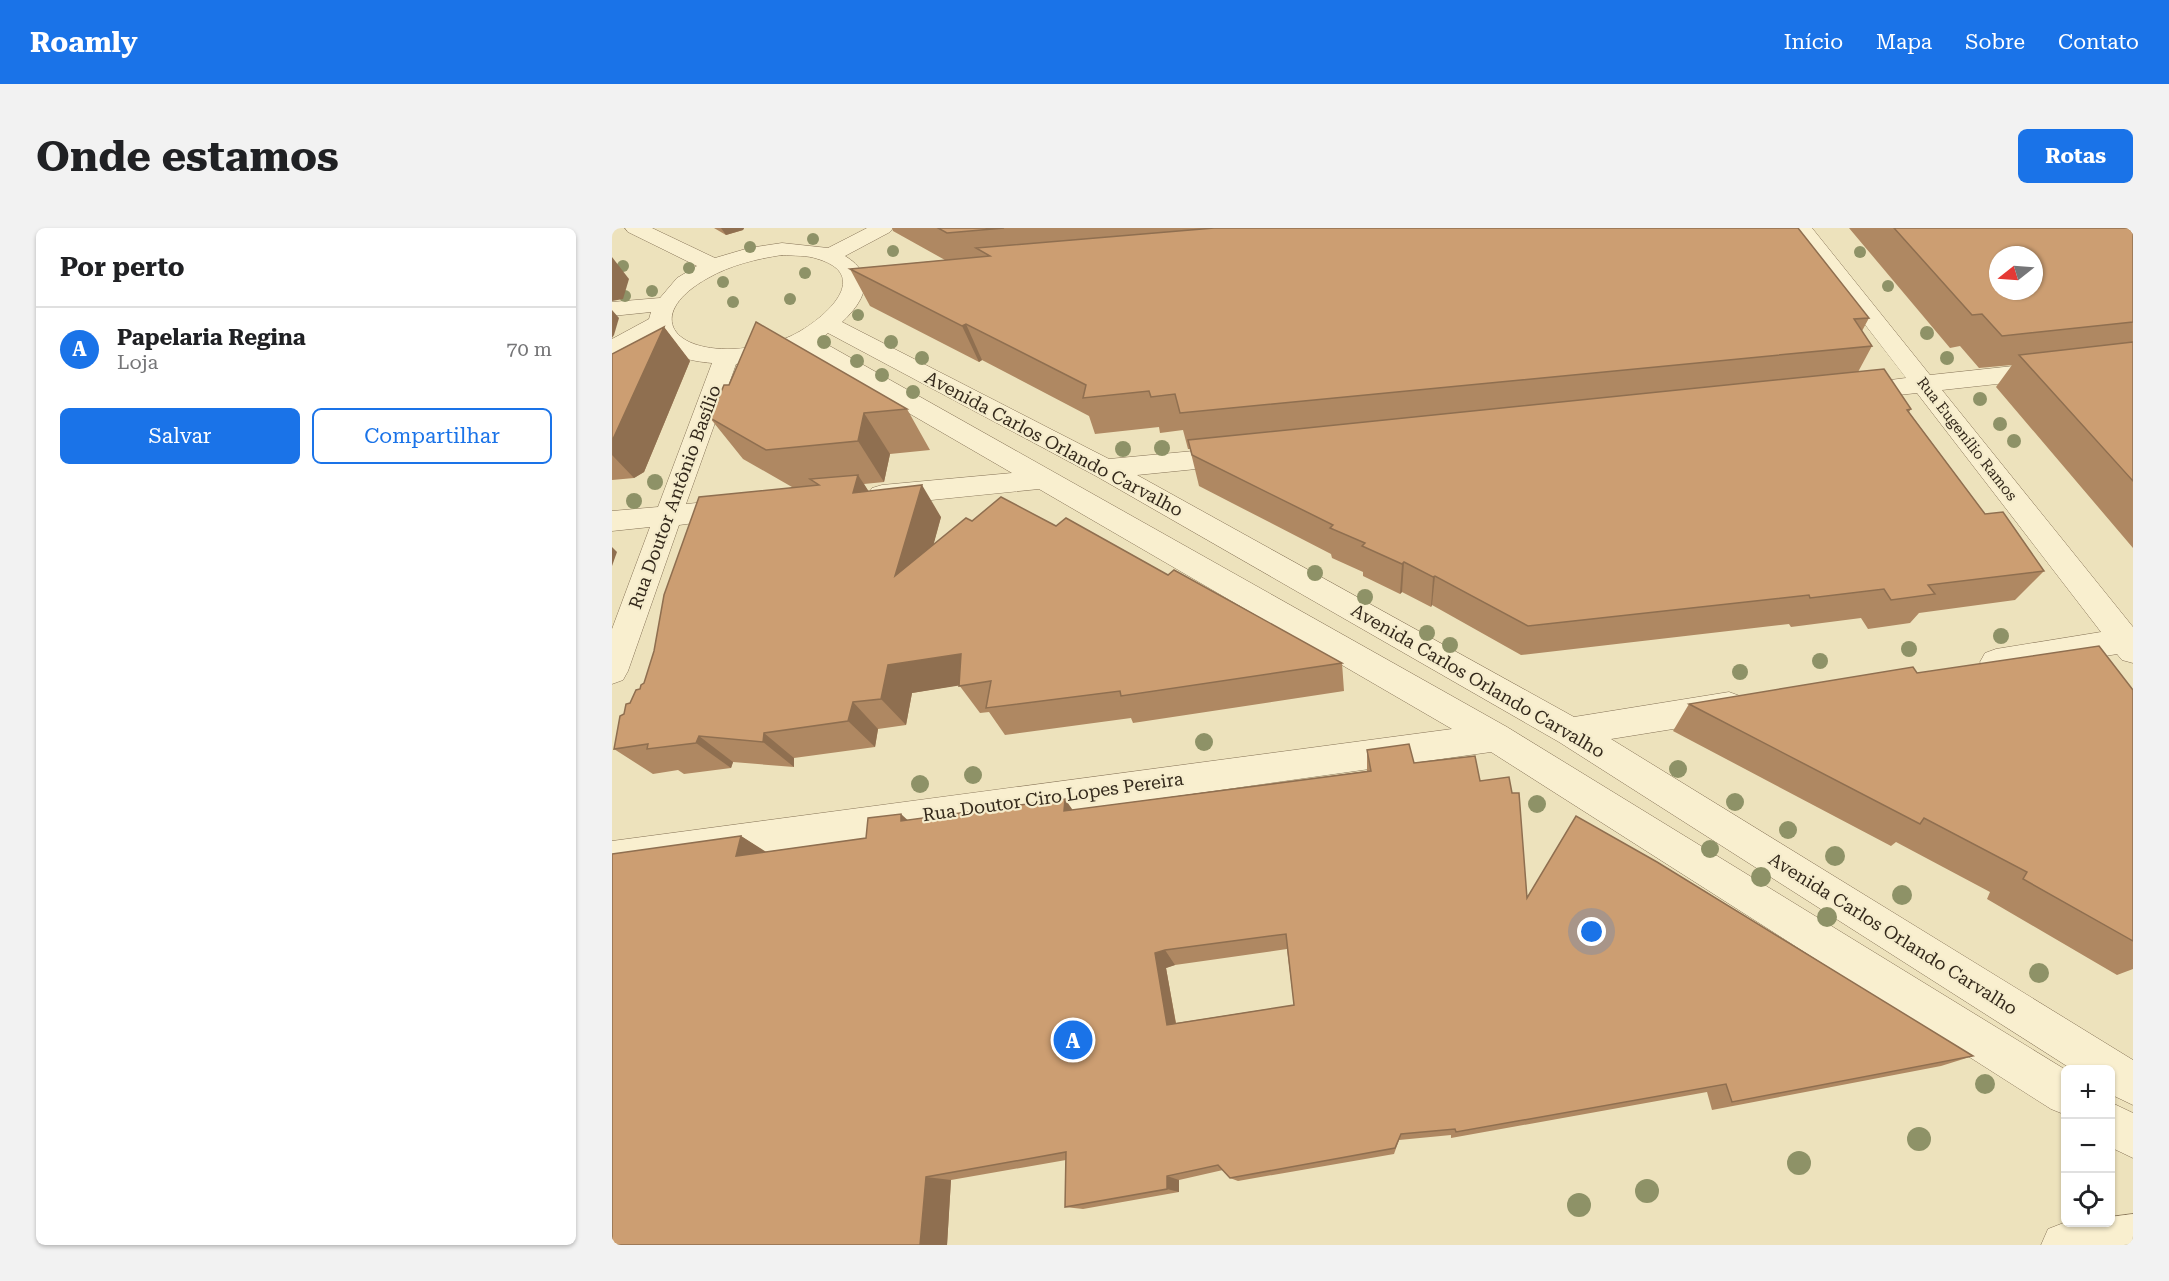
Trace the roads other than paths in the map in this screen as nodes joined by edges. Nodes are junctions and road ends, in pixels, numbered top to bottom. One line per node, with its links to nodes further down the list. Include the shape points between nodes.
1 (635, 228): 6 (street)
2 (883, 228): 5 (street)
3 (1801, 228): 15 (street, Rua Eugenílio Ramos)
4 (785, 239): 5 (street); 6 (street)
5 (830, 255): 8 (street, via 845,263)
6 (714, 266): 10 (street, via 678,290)
7 (878, 286): 8 (street)
8 (855, 288): 11 (street, via 847,307)
9 (612, 309): 10 (street)
10 (663, 314): 12 (street); 13 (street, via 672,355)
11 (814, 332): 13 (street, via 758,354); 18 (street, Avenida Carlos Orlando Carvalho); 19 (street, Avenida Carlos Orlando Carvalho)
12 (612, 349)
13 (726, 357): 22 (street, Rua Doutor Antônio Basílio)
14 (2133, 361): 15 (street)
15 (1924, 385): 16 (street); 24 (street, Rua Eugenílio Ramos)
16 (1829, 395)
17 (1259, 453): 18 (street)
18 (1105, 469): 28 (street, Avenida Carlos Orlando Carvalho)
19 (1041, 479): 20 (street); 29 (street, Avenida Carlos Orlando Carvalho)
20 (854, 497)
21 (761, 507): 22 (street)
22 (668, 516): 23 (street); 26 (street, Rua Doutor Antônio Basílio)
23 (612, 521)
24 (2130, 644): 25 (street)
25 (1972, 666)
26 (612, 671)
27 (1759, 701): 28 (street)
28 (1570, 732): 31 (street, Avenida Carlos Orlando Carvalho)
29 (1495, 737): 30 (street, Rua Doutor Ciro Lopes Pereira); 32 (street, Avenida Carlos Orlando Carvalho)
30 (612, 858)
31 (2133, 1084)
32 (2061, 1091)
33 (2115, 1126): 34 (street)
34 (2133, 1137)
35 (2133, 1236): 36 (street)
36 (2064, 1245)

